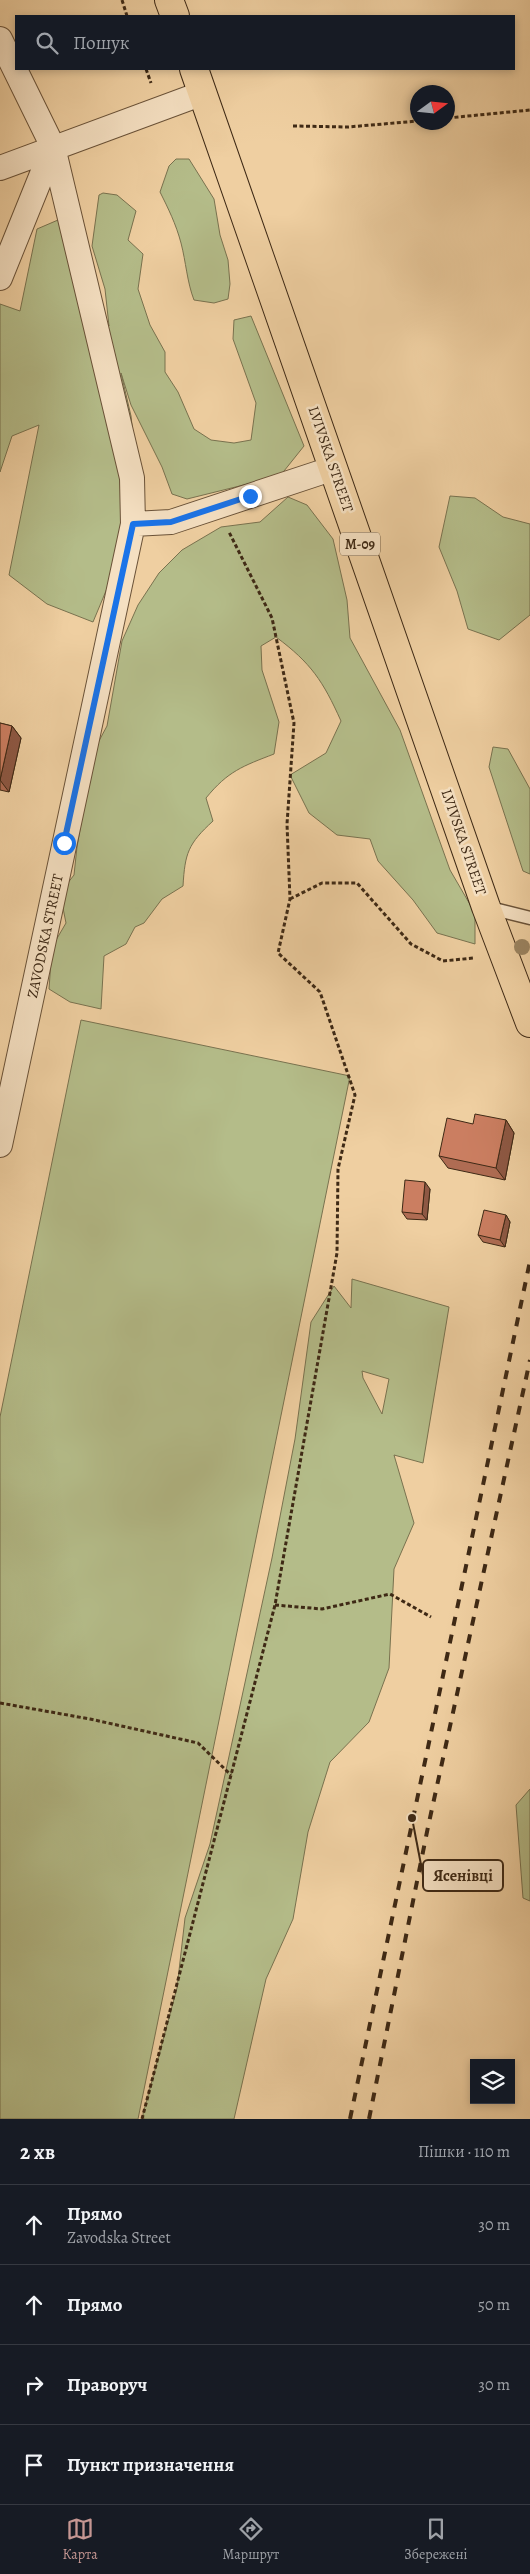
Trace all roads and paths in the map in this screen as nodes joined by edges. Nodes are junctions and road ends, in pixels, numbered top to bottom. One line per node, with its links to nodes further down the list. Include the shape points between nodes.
1 (122, 0): 3 (path)
2 (170, 0): 4 (highway)
3 (128, 15)
4 (175, 15)
5 (0, 39): 7 (street, ZAVODSKA STREET)
6 (15, 70): 13 (street, ZAVODSKA STREET)
7 (15, 70)
8 (199, 81): 13 (street); 16 (highway, LVIVSKA STREET / М-09)
9 (530, 110): 10 (path)
10 (455, 117)
11 (410, 122): 12 (path, via 348,127)
12 (293, 126)
13 (53, 148): 14 (street); 15 (street); 18 (street, ZAVODSKA STREET, via 132,478)
14 (0, 168)
15 (0, 278)
16 (334, 468): 17 (street); 20 (highway, LVIVSKA STREET / М-09)
17 (216, 507): 18 (street, via 171,522); 19 (path, via 272,618 294,723 286,824)
18 (133, 524): 24 (street, ZAVODSKA STREET)
19 (290, 899): 22 (path, via 322,882 357,883 411,944 443,961 474,958); 25 (path, via 278,953 320,992 355,1095 338,1169 337,1253)
20 (486, 908): 21 (lane); 22 (highway, LVIVSKA STREET / М-09)
21 (530, 918)
22 (500, 947): 23 (highway, LVIVSKA STREET / М-09)
23 (529, 1021)
24 (0, 1145)
25 (275, 1605): 26 (path, via 322,1609 390,1594); 28 (path)
26 (431, 1617)
27 (0, 1703): 28 (path, via 198,1743)
28 (231, 1775): 29 (path)
29 (142, 2119)

